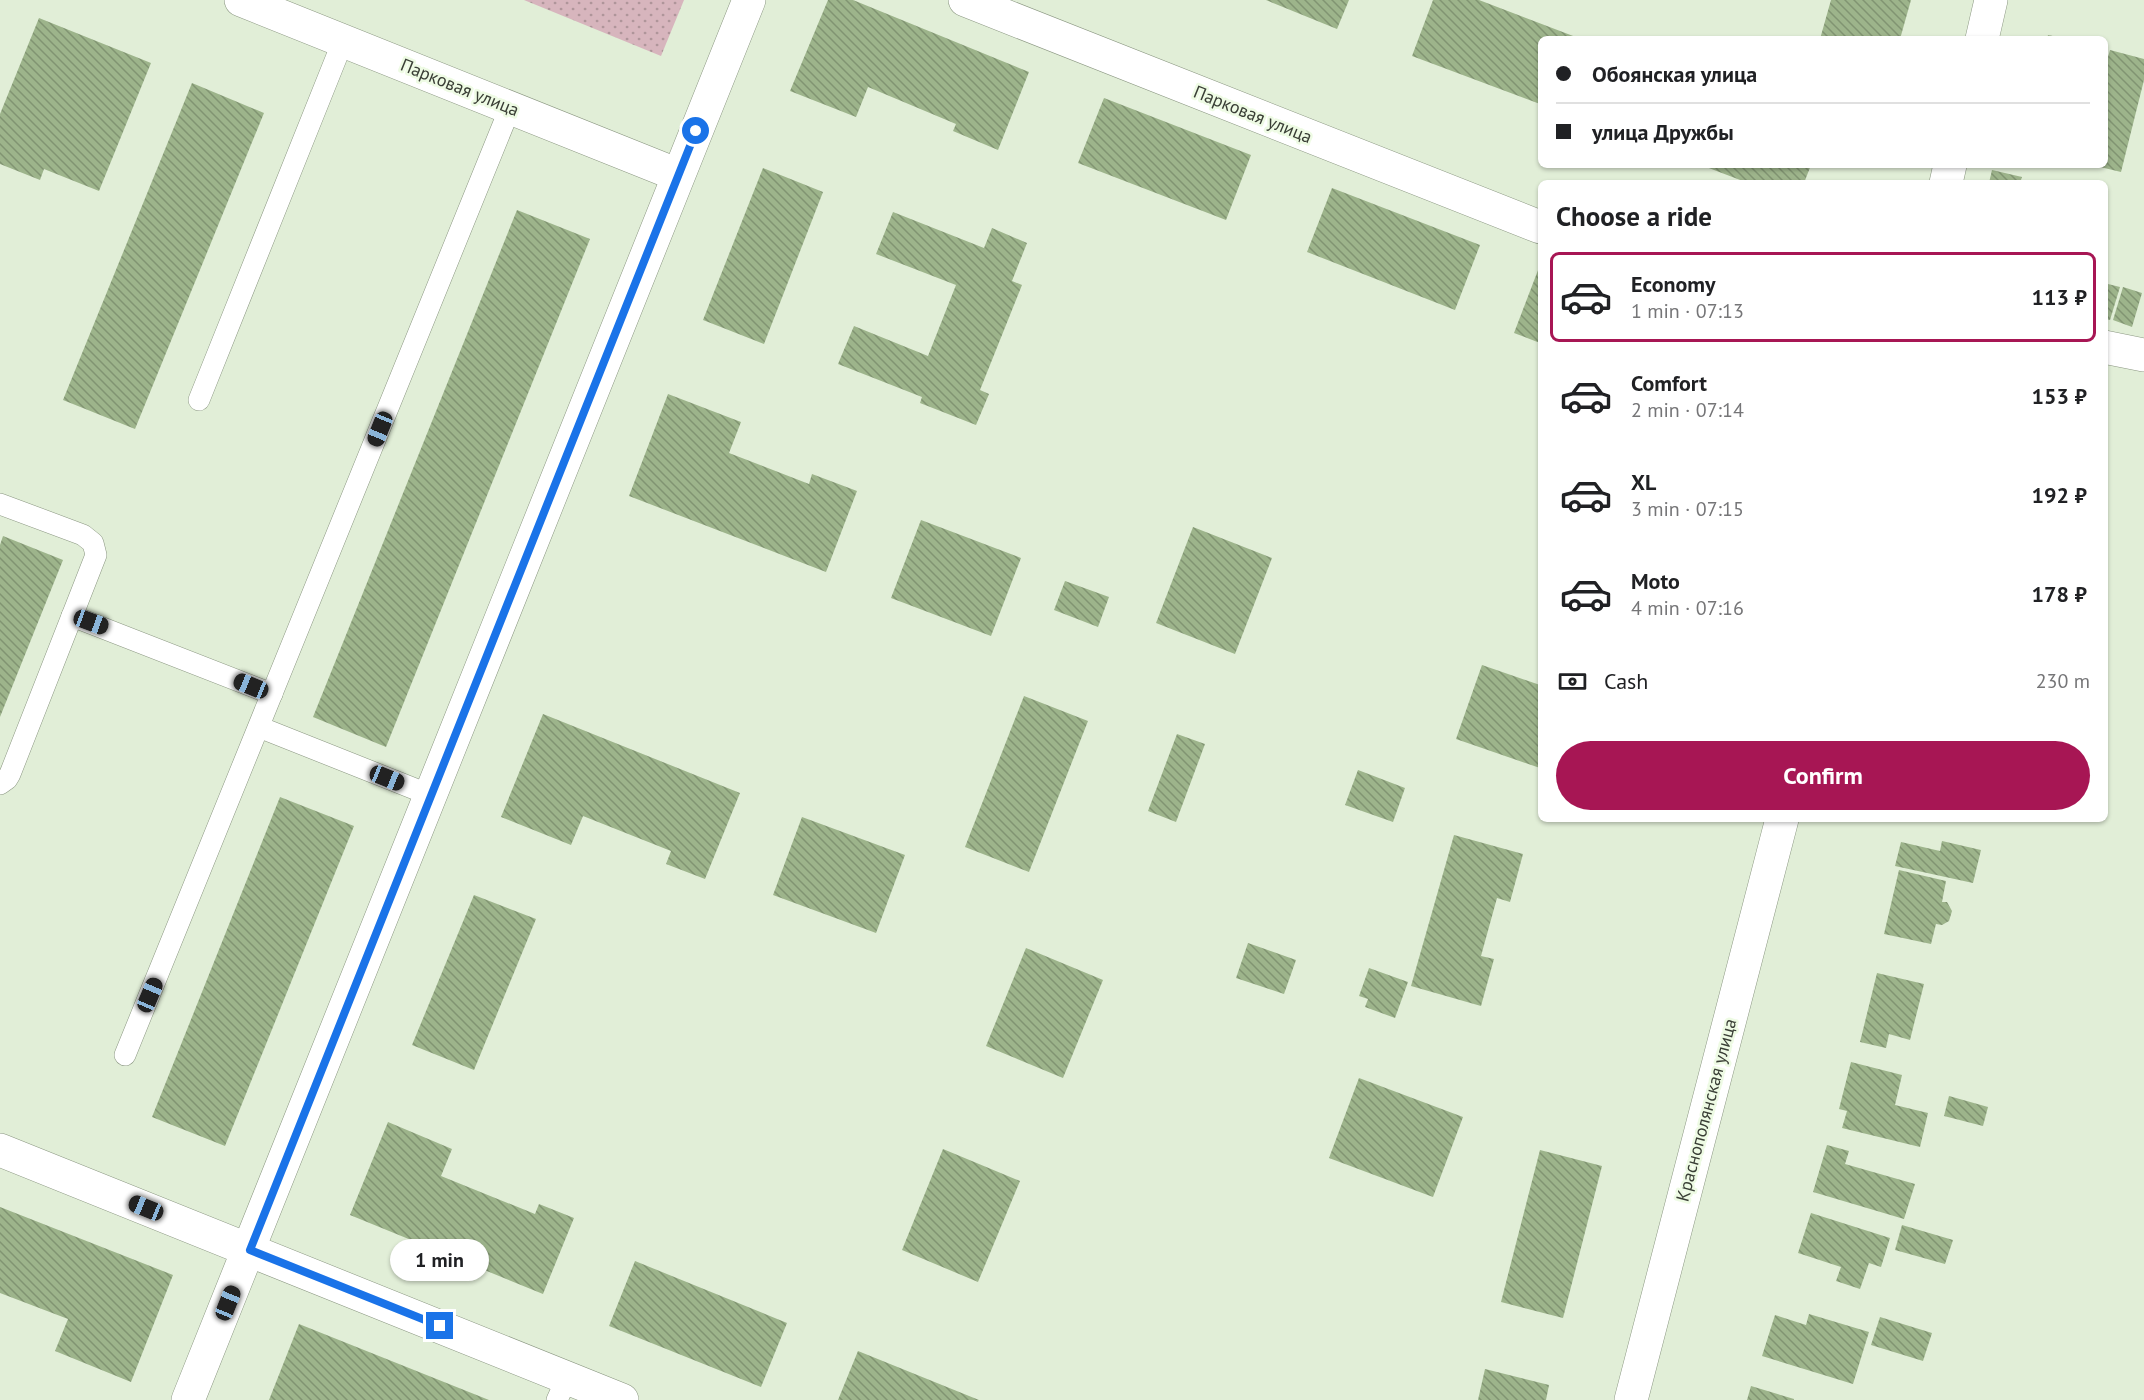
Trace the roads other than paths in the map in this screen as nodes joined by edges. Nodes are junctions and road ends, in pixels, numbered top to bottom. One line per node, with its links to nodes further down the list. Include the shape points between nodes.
1 (241, 0): 6 (street, Парковая улица)
2 (748, 0): 8 (street)
3 (964, 0): 9 (street, Парковая улица)
4 (1991, 0): 5 (street)
5 (1983, 36)
6 (343, 41): 7 (street, Парковая улица); 12 (lane)
7 (510, 108): 8 (street, Парковая улица); 15 (lane)
8 (678, 174): 18 (street)
9 (1538, 226)
10 (2108, 347): 11 (street)
11 (2144, 355)
12 (199, 400)
13 (0, 504): 14 (lane, via 83,535 93,543 96,555)
14 (72, 616): 15 (lane); 17 (lane, via 10,774)
15 (272, 694): 16 (lane)
16 (259, 727): 18 (lane); 20 (lane)
17 (0, 784)
18 (430, 795): 22 (street)
19 (1781, 822): 26 (street, Краснополянская улица)
20 (125, 1055)
21 (0, 1150): 22 (street)
22 (250, 1250): 23 (street); 24 (street)
23 (562, 1389): 25 (street)
24 (188, 1400)
25 (622, 1400)
26 (1631, 1400)

